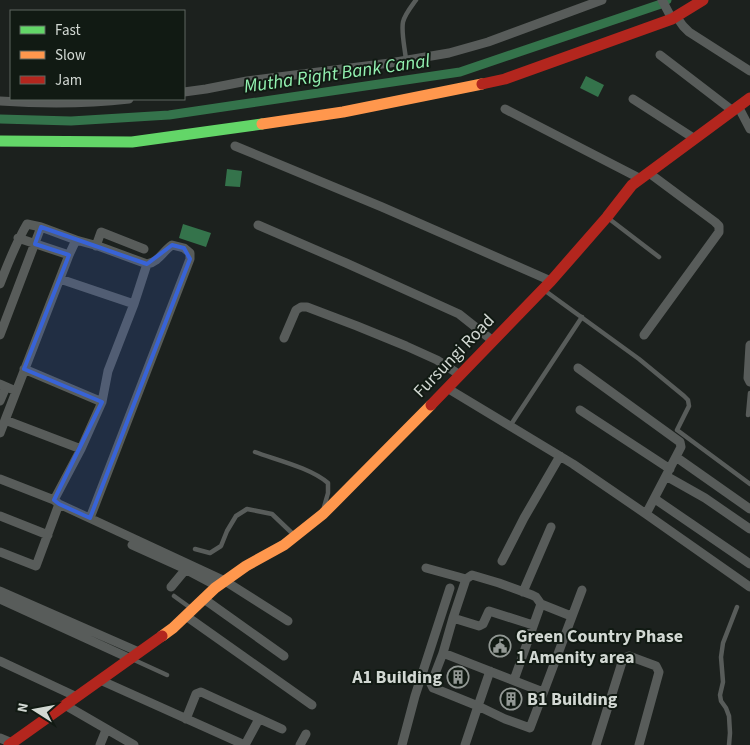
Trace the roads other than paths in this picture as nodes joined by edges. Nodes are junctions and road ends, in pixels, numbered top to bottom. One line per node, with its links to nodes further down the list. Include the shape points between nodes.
1 (416, 0): 7 (lane, via 403,23)
2 (662, 0): 5 (street)
3 (703, 0): 5 (street)
4 (598, 1): 7 (street, via 488,42)
5 (672, 16): 8 (street, via 689,32); 18 (street, via 504,80 343,112 132,142)
6 (660, 55): 15 (street)
7 (406, 60): 9 (street)
8 (750, 71)
9 (185, 92)
10 (750, 98): 15 (street, Fursungi Road)
11 (633, 99): 17 (street)
12 (119, 100): 13 (street, via 88,103)
13 (0, 101)
14 (505, 108): 20 (street)
15 (736, 108): 16 (street); 17 (street, Fursungi Road)
16 (750, 129)
17 (695, 139): 20 (street, Fursungi Road)
18 (0, 141)
19 (235, 146): 34 (street, via 382,207)
20 (645, 176): 21 (street, Fursungi Road, via 632,185); 38 (street, via 715,222 719,232)
21 (607, 217): 30 (lane); 34 (street, Fursungi Road)
22 (258, 225): 40 (street, via 459,314)
23 (41, 227): 24 (street, via 27,224); 25 (street); 26 (street)
24 (18, 238): 26 (street); 33 (street)
25 (76, 240): 27 (street); 29 (street)
26 (35, 244): 29 (street); 37 (street)
27 (96, 246): 28 (street, via 101,232); 31 (street)
28 (144, 249)
29 (69, 256): 32 (street)
30 (659, 257)
31 (146, 264): 35 (street); 70 (street, via 159,259 172,245 190,253)
32 (60, 279): 35 (street); 43 (street)
33 (0, 284)
34 (547, 285): 36 (lane); 40 (street, Fursungi Road)
35 (134, 304): 51 (street, via 108,371)
36 (582, 317): 55 (lane); 63 (lane, via 684,396 689,406 677,430)
37 (0, 335)
38 (644, 335)
39 (284, 338): 44 (street, via 296,310 301,306 307,307 406,346)
40 (493, 341): 44 (street, Fursungi Road)
41 (750, 345): 45 (street)
42 (578, 368): 60 (street, via 680,442)
43 (24, 369): 48 (street); 51 (street)
44 (460, 375): 47 (street, Fursungi Road)
45 (750, 382)
46 (3, 386): 48 (street); 50 (street)
47 (447, 388): 55 (street); 67 (street, Fursungi Road)
48 (16, 391): 54 (street)
49 (750, 393): 53 (lane)
50 (0, 401)
51 (102, 402): 57 (street)
52 (580, 410): 61 (street)
53 (748, 415)
54 (5, 420): 56 (street); 57 (street)
55 (510, 426): 59 (street)
56 (0, 433)
57 (82, 449): 65 (street)
58 (255, 452): 67 (lane, via 328,483)
59 (560, 456): 68 (street); 78 (street)
60 (676, 457): 61 (street); 66 (street)
61 (668, 472): 64 (street); 72 (street)
62 (0, 480): 65 (street)
63 (750, 484)
64 (655, 499): 68 (street); 79 (street)
65 (57, 502): 70 (street); 73 (street)
66 (750, 509)
67 (323, 514): 74 (street, Fursungi Road)
68 (646, 514): 84 (street)
69 (0, 516): 73 (street)
70 (90, 518): 83 (street)
71 (551, 527): 89 (street)
72 (750, 529)
73 (48, 535): 77 (street, via 36,566)
74 (295, 536): 76 (lane, via 272,514 247,509 236,516 220,546 210,553); 83 (street, Fursungi Road)
75 (132, 545): 81 (street)
76 (195, 549)
77 (0, 552)
78 (502, 561)
79 (750, 564)
80 (426, 568): 82 (street)
81 (186, 569): 83 (street); 88 (street)
82 (466, 579): 89 (street, via 474,575); 96 (street)
83 (221, 584): 91 (street, Fursungi Road); 97 (street)
84 (750, 587)
85 (450, 588): 123 (street)
86 (582, 590): 95 (street)
87 (0, 591): 100 (street)
88 (172, 591): 94 (lane)
89 (523, 592): 92 (street, via 536,597)
90 (0, 599): 100 (street)
91 (204, 599): 94 (street, Fursungi Road); 101 (street)
92 (541, 604): 95 (street); 98 (street)
93 (737, 607): 127 (lane, via 723,642 721,657 723,682 720,695 729,716)
94 (190, 613): 100 (street, Fursungi Road); 110 (street)
95 (571, 616): 107 (street)
96 (453, 618): 98 (street, via 479,626 489,611); 99 (street)
97 (288, 621)
98 (533, 625): 106 (street)
99 (443, 653): 103 (street); 111 (street, via 432,686)
100 (135, 656): 104 (lane); 105 (street, Fursungi Road)
101 (284, 656)
102 (0, 661): 108 (street)
103 (490, 671): 106 (street); 111 (street)
104 (167, 675)
105 (100, 680): 108 (street, Fursungi Road); 112 (street)
106 (514, 680): 107 (street)
107 (543, 692): 111 (street, via 530,728)
108 (77, 697): 109 (street, Fursungi Road)
109 (65, 705): 115 (street); 118 (street, Fursungi Road)
110 (312, 705)
111 (478, 706): 124 (street)
112 (186, 719): 113 (street, via 196,694 201,692); 121 (street)
113 (259, 719): 114 (street); 121 (street)
114 (282, 729)
115 (106, 730): 119 (street); 120 (street)
116 (306, 734): 122 (street)
117 (0, 738): 118 (street)
118 (11, 744)
119 (100, 745)
120 (134, 745)
121 (245, 745)
122 (300, 745)
123 (402, 745)
124 (465, 745)
125 (596, 745): 126 (street, via 623,659 629,656 656,666 659,672)
126 (639, 745)
127 (729, 745)

